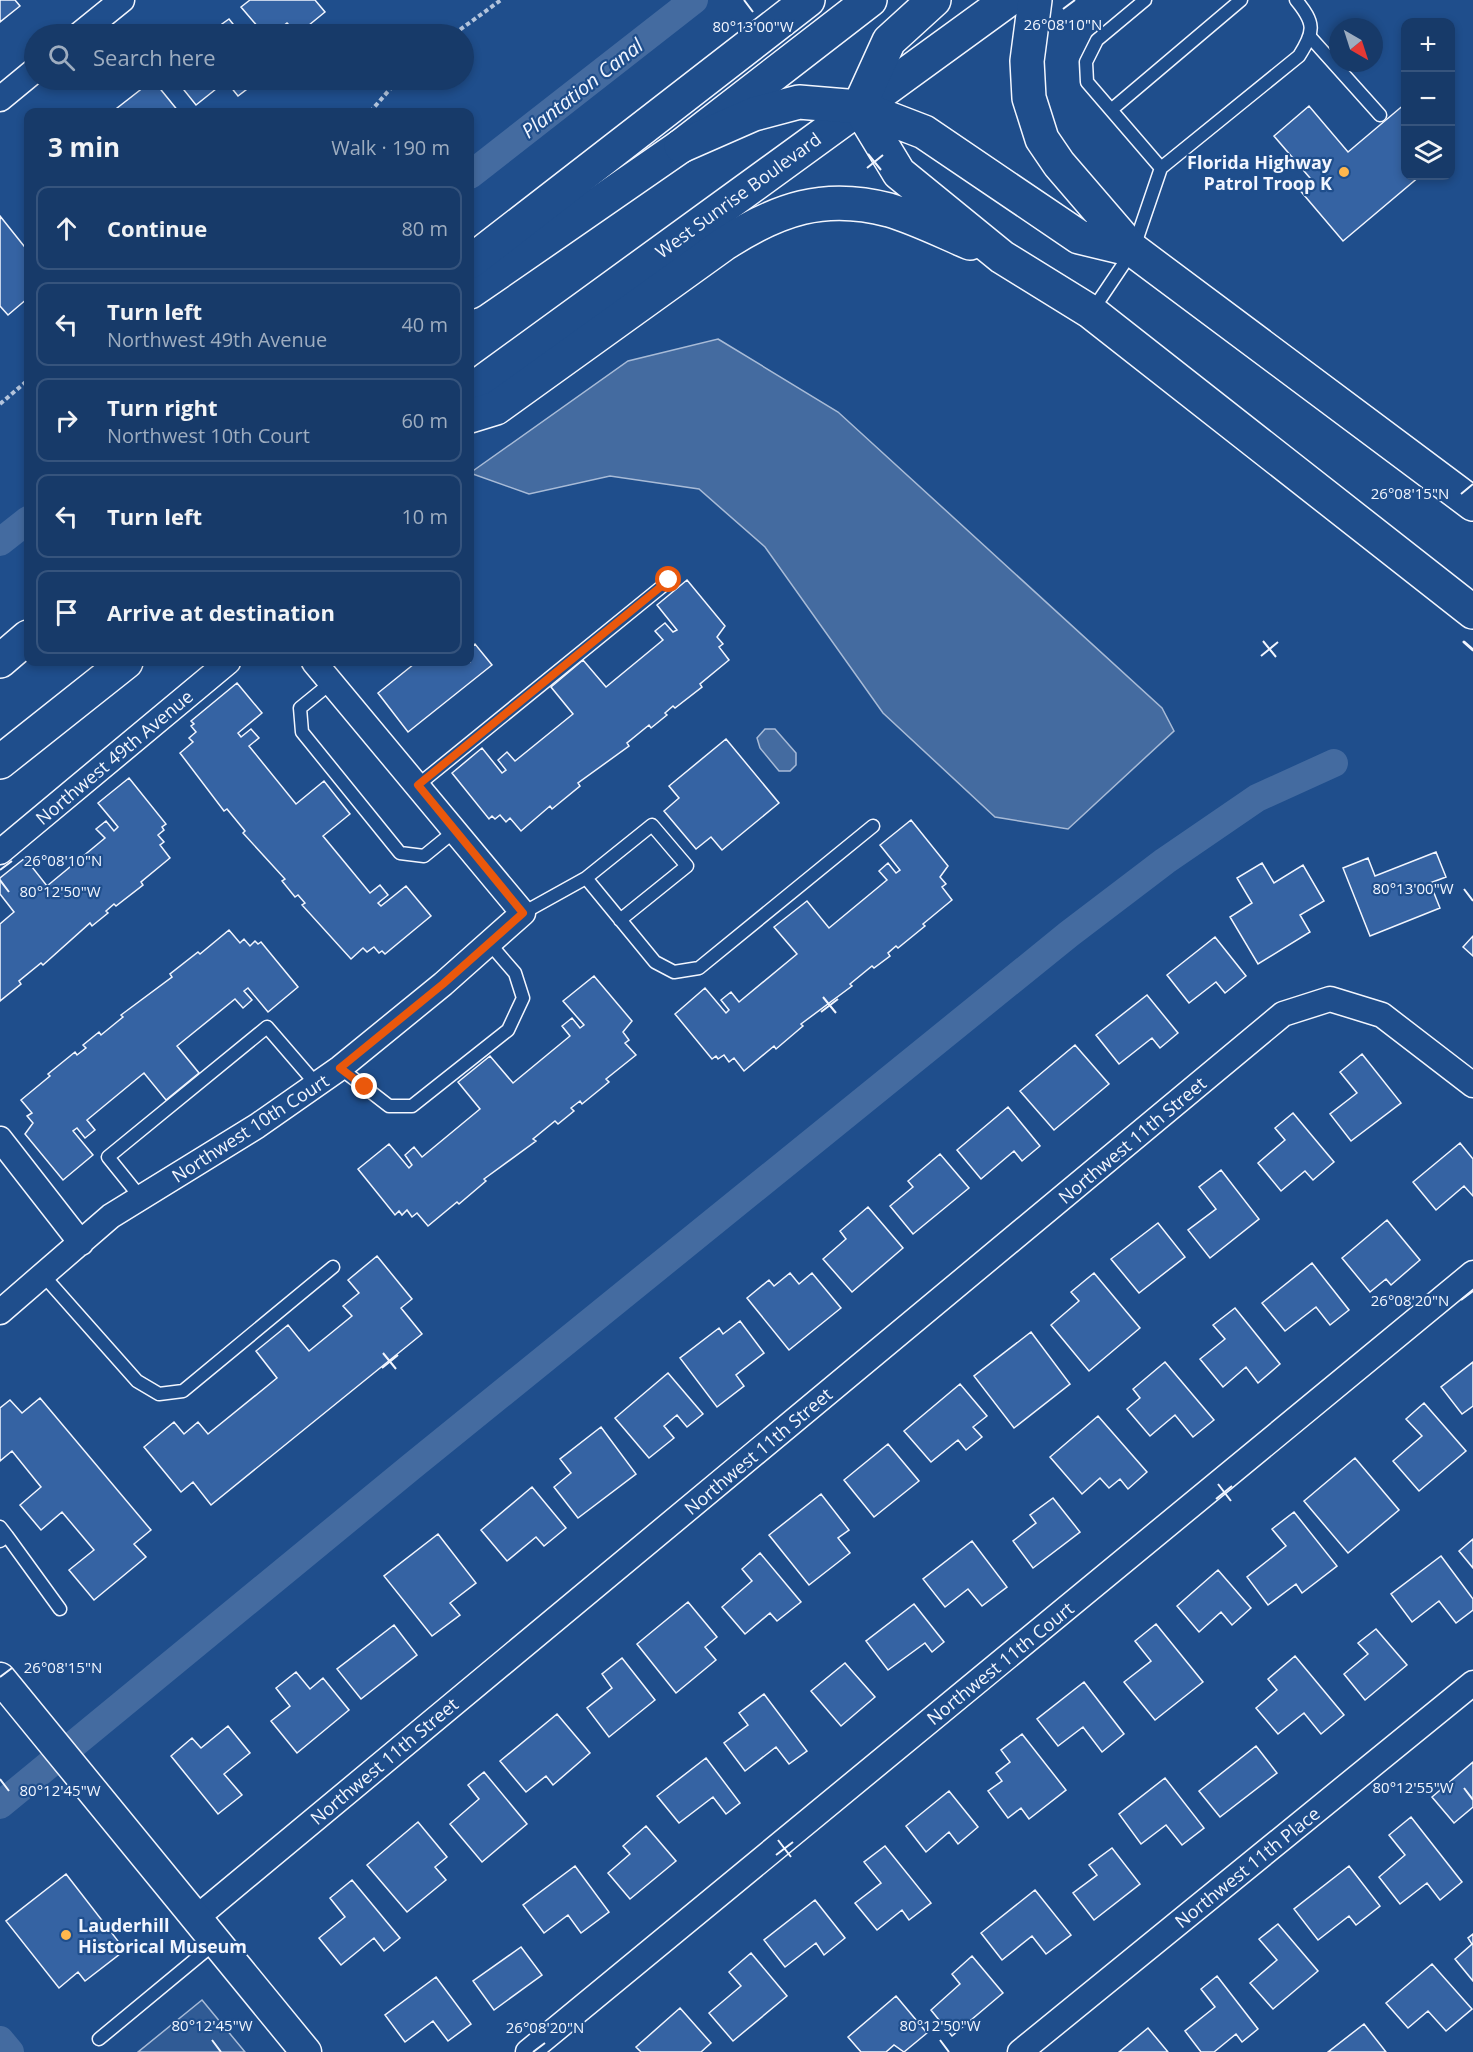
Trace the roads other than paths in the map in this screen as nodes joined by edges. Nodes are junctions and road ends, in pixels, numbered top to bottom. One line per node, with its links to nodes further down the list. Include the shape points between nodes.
1 (122, 0): 10 (street)
2 (808, 0): 21 (main road)
3 (870, 0): 17 (main road)
4 (934, 0): 14 (main road, via 889,41)
5 (1008, 0): 14 (main road, West Sunrise Boulevard)
6 (1035, 0): 19 (main road, via 1027,61 1029,98 1042,139)
7 (1145, 0): 15 (lane, via 1097,40 1086,62 1087,82)
8 (1241, 0): 15 (lane)
9 (1296, 0): 11 (lane, via 1311,18)
10 (92, 24)
11 (1311, 38): 16 (lane); 18 (lane, via 1299,56)
12 (24, 79): 13 (street)
13 (0, 99)
14 (859, 107): 17 (main road, via 799,102 754,114); 19 (main road, via 924,132 1079,237); 20 (main road, via 899,173); 24 (main road, West Sunrise Boulevard)
15 (1111, 110): 18 (lane)
16 (1380, 115)
17 (681, 146): 22 (main road)
18 (1161, 168): 19 (lane)
19 (1133, 250): 23 (lane); 26 (main road)
20 (1002, 256): 23 (main road); 25 (main road, via 890,210 842,202 794,208 758,222 496,408)
21 (474, 259)
22 (474, 289)
23 (1091, 312): 28 (main road)
24 (474, 388)
25 (474, 415)
26 (1473, 504)
27 (669, 580): 36 (lane)
28 (1473, 612)
29 (24, 640): 30 (main road)
30 (0, 661)
31 (121, 666): 35 (main road)
32 (223, 666): 39 (street, Northwest 49th Avenue)
33 (318, 666): 34 (street)
34 (332, 682): 36 (street); 38 (lane, via 300,708 302,732 400,853 424,856)
35 (0, 762)
36 (418, 785): 38 (street)
37 (873, 826): 42 (lane, via 699,968 674,972 656,962)
38 (456, 830): 41 (street)
39 (0, 852)
40 (586, 878): 41 (lane); 42 (lane); 42 (lane, via 652,825 687,866)
41 (523, 913): 43 (street, Northwest 10th Court)
42 (620, 920)
43 (490, 944): 44 (street, Northwest 10th Court); 44 (lane, via 514,973 523,998 508,1030 412,1106 389,1106)
44 (340, 1068): 45 (street, Northwest 10th Court)
45 (316, 1085): 48 (street, Northwest 10th Court); 48 (lane, via 267,1027 108,1157)
46 (1473, 1085): 58 (street, Northwest 11th Street, via 1383,1015 1330,999 1283,1014)
47 (0, 1140): 49 (street)
48 (141, 1198): 49 (street, Northwest 10th Court, via 111,1216)
49 (81, 1243): 52 (street, Northwest 10th Court)
50 (333, 1267): 52 (lane, via 183,1391 159,1394 137,1381)
51 (1473, 1273): 62 (street, Northwest 11th Court)
52 (44, 1275): 53 (street, Northwest 10th Court)
53 (0, 1312)
54 (2, 1535): 55 (lane)
55 (60, 1609)
56 (0, 1678): 58 (street)
57 (1473, 1683): 63 (street, Northwest 11th Place)
58 (195, 1919): 59 (street)
59 (215, 1943): 60 (lane); 61 (street)
60 (99, 2039)
61 (306, 2052)
62 (528, 2052)
63 (1020, 2052)

